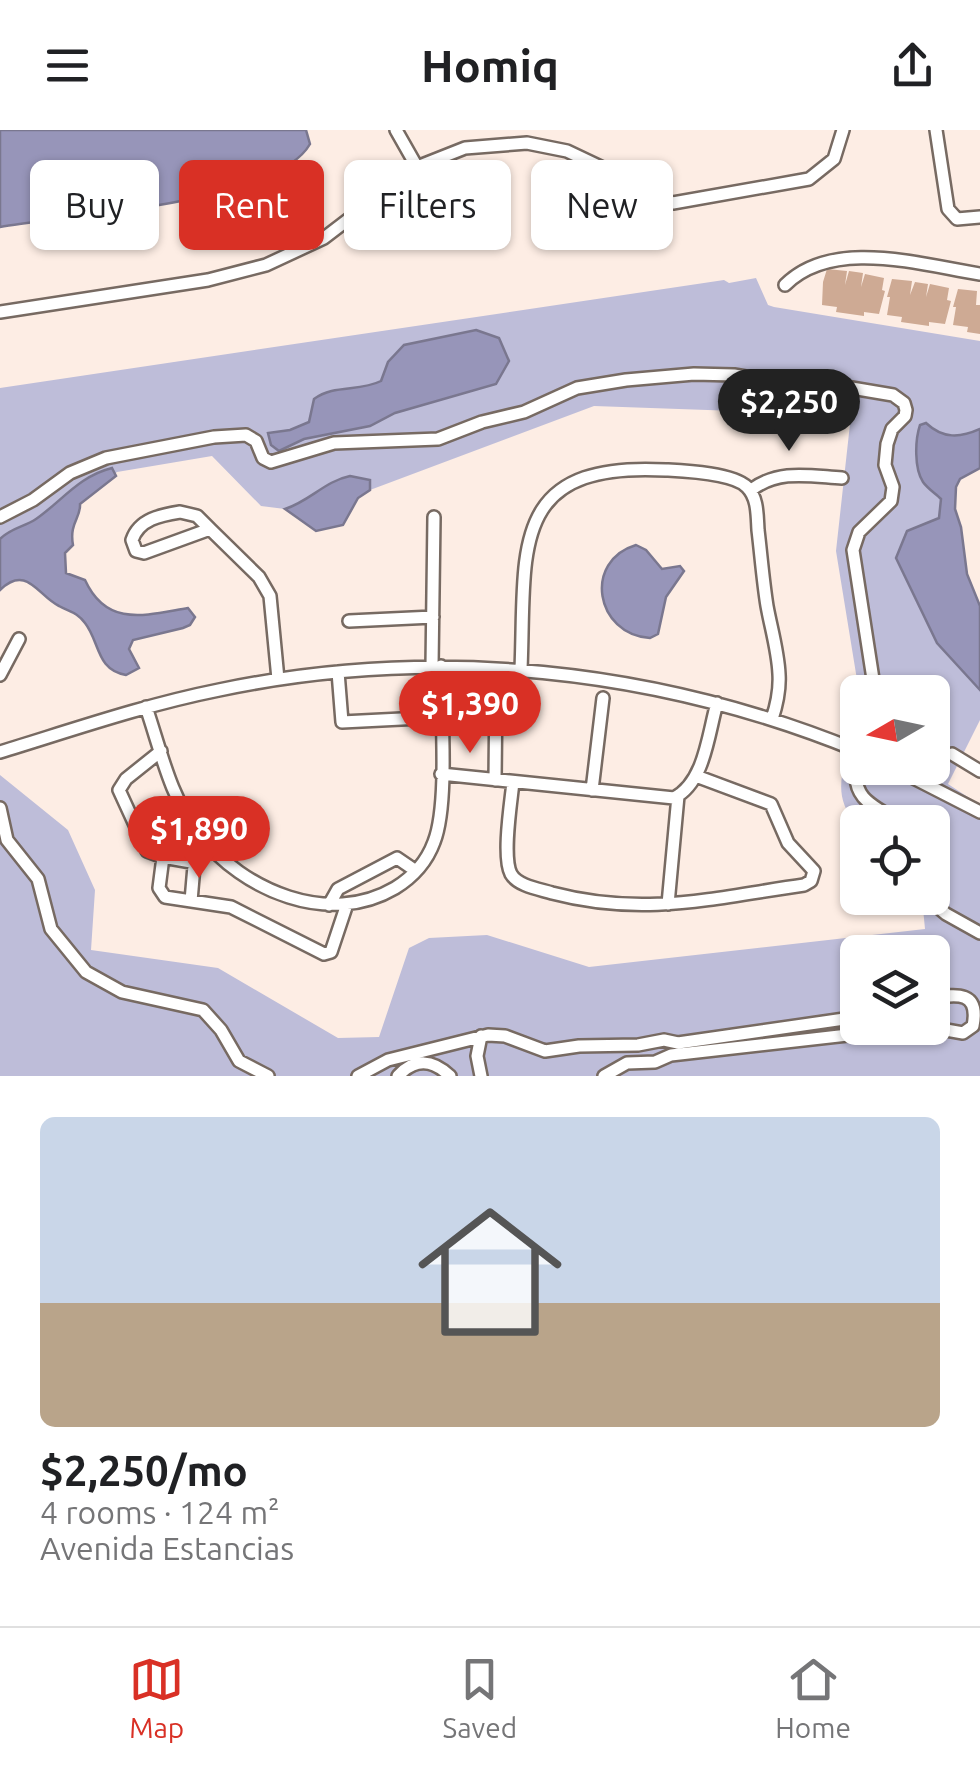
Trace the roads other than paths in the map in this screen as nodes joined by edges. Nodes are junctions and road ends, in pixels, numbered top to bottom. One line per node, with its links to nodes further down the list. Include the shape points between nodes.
1 (396, 130): 4 (street)
2 (843, 130): 5 (street, via 834,159 809,179 674,203 645,196 581,156 527,142 466,148)
3 (936, 130): 6 (street, via 948,209 962,220)
4 (413, 160)
5 (433, 160)
6 (980, 218)
7 (344, 222): 10 (street, via 266,265)
8 (980, 274): 9 (street, via 865,258 808,266)
9 (785, 285)
10 (0, 312)
11 (842, 478): 12 (street, via 787,475)
12 (750, 490): 20 (street, via 735,479 645,470 593,477 556,494 528,540); 30 (street, via 779,671)
13 (0, 517): 23 (street, via 106,458 221,436 250,436 271,462 334,443 433,440 577,388 626,380 734,375 893,395 906,410 887,444 893,497 859,532 853,550)
14 (434, 517): 16 (street)
15 (210, 529): 15 (street, via 197,516 168,514 138,527 132,540 144,553); 24 (street, via 264,584)
16 (433, 617): 17 (street); 19 (street)
17 (348, 621)
18 (19, 639): 22 (street)
19 (436, 666): 20 (street); 21 (street); 29 (street)
20 (521, 670): 27 (street, via 622,682)
21 (338, 672): 24 (street); 29 (street, via 342,722)
22 (0, 675)
23 (872, 675)
24 (278, 679): 28 (street)
25 (496, 686): 38 (street)
26 (603, 698): 42 (street)
27 (716, 703): 30 (street); 37 (street)
28 (146, 708): 32 (street); 33 (street)
29 (441, 717): 36 (street)
30 (772, 719): 31 (street)
31 (840, 745)
32 (161, 751): 47 (street, via 178,801); 48 (street, via 118,790 147,850)
33 (0, 752)
34 (952, 754): 35 (street)
35 (980, 771)
36 (441, 774): 38 (street); 50 (street, via 438,831)
37 (696, 776): 43 (street); 53 (street, via 770,804 814,876 804,885)
38 (495, 780): 39 (street)
39 (513, 782): 42 (street); 53 (street, via 508,862 516,880 593,903)
40 (856, 785): 44 (street)
41 (927, 785): 46 (street)
42 (592, 790): 43 (street)
43 (678, 796): 53 (street)
44 (874, 805)
45 (0, 808): 63 (street, via 7,840 38,879 52,928 86,972 122,992 203,1010 233,1054)
46 (980, 812)
47 (211, 848): 49 (street); 54 (street, via 275,892)
48 (163, 857): 49 (street); 51 (street, via 158,888 165,897)
49 (192, 864): 51 (street)
50 (416, 871): 52 (street, via 380,896); 54 (street, via 397,858 338,889)
51 (191, 901): 52 (street, via 245,912 324,954 331,952)
52 (347, 904): 54 (street)
53 (668, 904)
54 (329, 905)
55 (948, 915): 56 (street)
56 (980, 934)
57 (950, 995): 59 (street, via 968,999 975,1011 973,1026)
58 (840, 1020): 60 (street, via 678,1043 549,1051 506,1036)
59 (950, 1031)
60 (482, 1036): 62 (street, via 476,1056); 64 (street, via 388,1060)
61 (840, 1036): 67 (street, via 671,1055 627,1063)
62 (482, 1073)
63 (268, 1076)
64 (358, 1076)
65 (398, 1076): 66 (street, via 427,1062)
66 (450, 1076)
67 (604, 1076)

